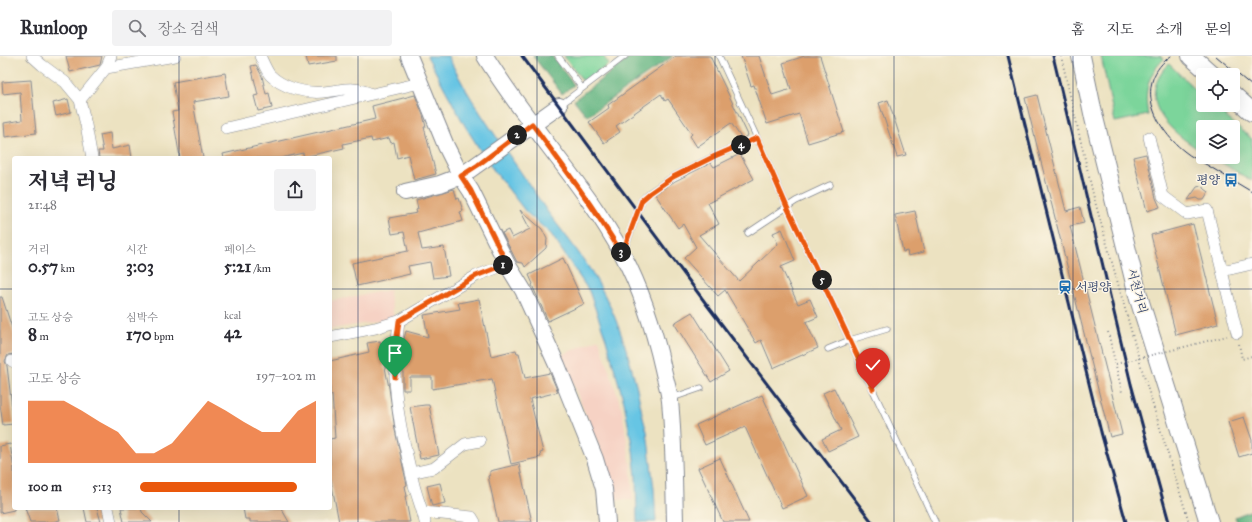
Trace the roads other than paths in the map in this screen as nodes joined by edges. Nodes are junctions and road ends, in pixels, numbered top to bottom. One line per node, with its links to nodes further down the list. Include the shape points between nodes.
1 (32, 56): 18 (street, via 65,82)
2 (111, 56): 13 (street)
3 (174, 56): 13 (street)
4 (260, 56): 17 (street, via 269,74 279,82 300,91 360,89)
5 (409, 56): 15 (street)
6 (485, 56): 22 (street)
7 (558, 56): 16 (lane)
8 (625, 56): 12 (lane)
9 (719, 56): 25 (lane)
10 (1081, 56): 53 (main road, 서천거리, via 1139,299)
11 (1191, 56): 14 (main road)
12 (618, 58): 16 (lane)
13 (106, 68): 18 (street)
14 (1204, 68)
15 (420, 83): 17 (street); 27 (street)
16 (582, 88): 20 (lane)
17 (372, 94): 23 (street)
18 (80, 100): 26 (street)
19 (1240, 101): 21 (main road)
20 (559, 106): 22 (street)
21 (1252, 112)
22 (532, 124): 27 (street); 32 (street, via 572,176)
23 (226, 128)
24 (1149, 137): 35 (street, via 1163,196 1187,214 1207,210)
25 (757, 138): 30 (lane); 32 (lane, via 673,177 650,193 642,200)
26 (92, 156)
27 (461, 176): 29 (street); 33 (street)
28 (830, 185): 30 (lane)
29 (406, 192)
30 (787, 207): 31 (lane); 40 (lane)
31 (748, 233)
32 (622, 254): 43 (street, via 640,291 652,326)
33 (507, 264): 36 (street, via 476,276); 50 (street, via 523,290 595,459 604,489)
34 (1252, 264): 35 (street)
35 (1222, 271): 38 (street)
36 (399, 321): 39 (street); 45 (street, via 395,353 396,392)
37 (888, 329): 40 (lane)
38 (1237, 333)
39 (332, 337)
40 (850, 340): 41 (lane); 52 (lane)
41 (828, 350)
42 (701, 388): 43 (lane)
43 (670, 399): 51 (street)
44 (480, 441): 45 (street, via 466,444 434,468)
45 (411, 473): 47 (street)
46 (108, 510): 48 (street)
47 (424, 517): 49 (street, via 472,517)
48 (111, 522)
49 (475, 522)
50 (607, 522)
51 (675, 522)
52 (935, 522)
53 (1208, 522)

